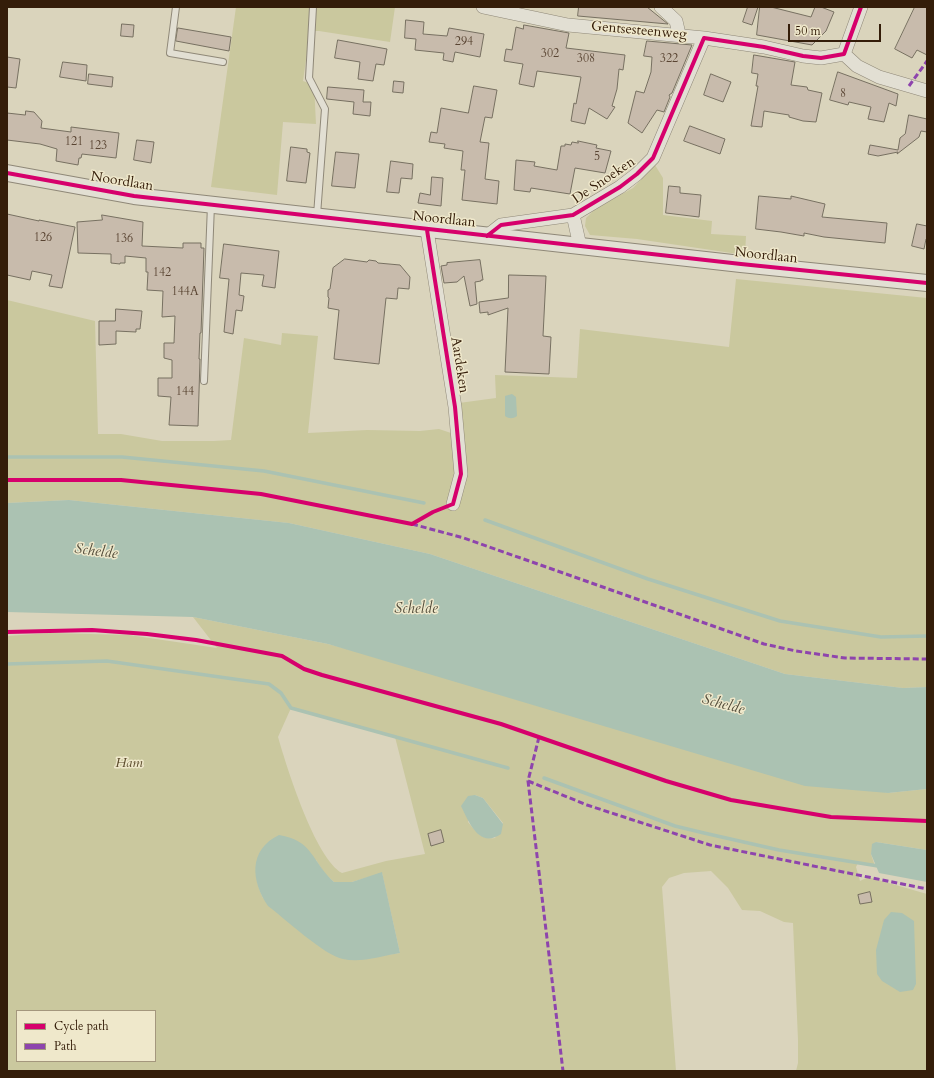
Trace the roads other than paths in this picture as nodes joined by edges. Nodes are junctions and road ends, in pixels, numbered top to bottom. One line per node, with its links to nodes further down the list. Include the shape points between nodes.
1 (176, 7): 9 (lane, via 170,53)
2 (313, 7): 14 (lane, via 309,78 325,109)
3 (483, 7): 6 (street, Gentsesteenweg, via 568,25)
4 (661, 7): 6 (street, via 676,20)
5 (861, 7): 8 (street)
6 (679, 34): 7 (street, Gentsesteenweg)
7 (704, 38): 8 (street, Gentsesteenweg, via 803,56 821,58); 13 (street, De Snoeken, via 653,158 620,187)
8 (844, 54): 10 (street, via 857,66 879,77)
9 (223, 62)
10 (927, 91)
11 (7, 173): 12 (street, Noordlaan, via 134,196)
12 (211, 205): 14 (street, Noordlaan); 19 (lane)
13 (573, 215): 16 (street, De Snoeken, via 501,225); 17 (street, De Snoeken)
14 (317, 217): 15 (street, Noordlaan)
15 (427, 230): 16 (street, Noordlaan); 20 (street, Aardeken, via 458,437 461,474)
16 (487, 236): 17 (street, Noordlaan)
17 (580, 246): 18 (street, Noordlaan)
18 (927, 283)
19 (204, 381)
20 (453, 504)

